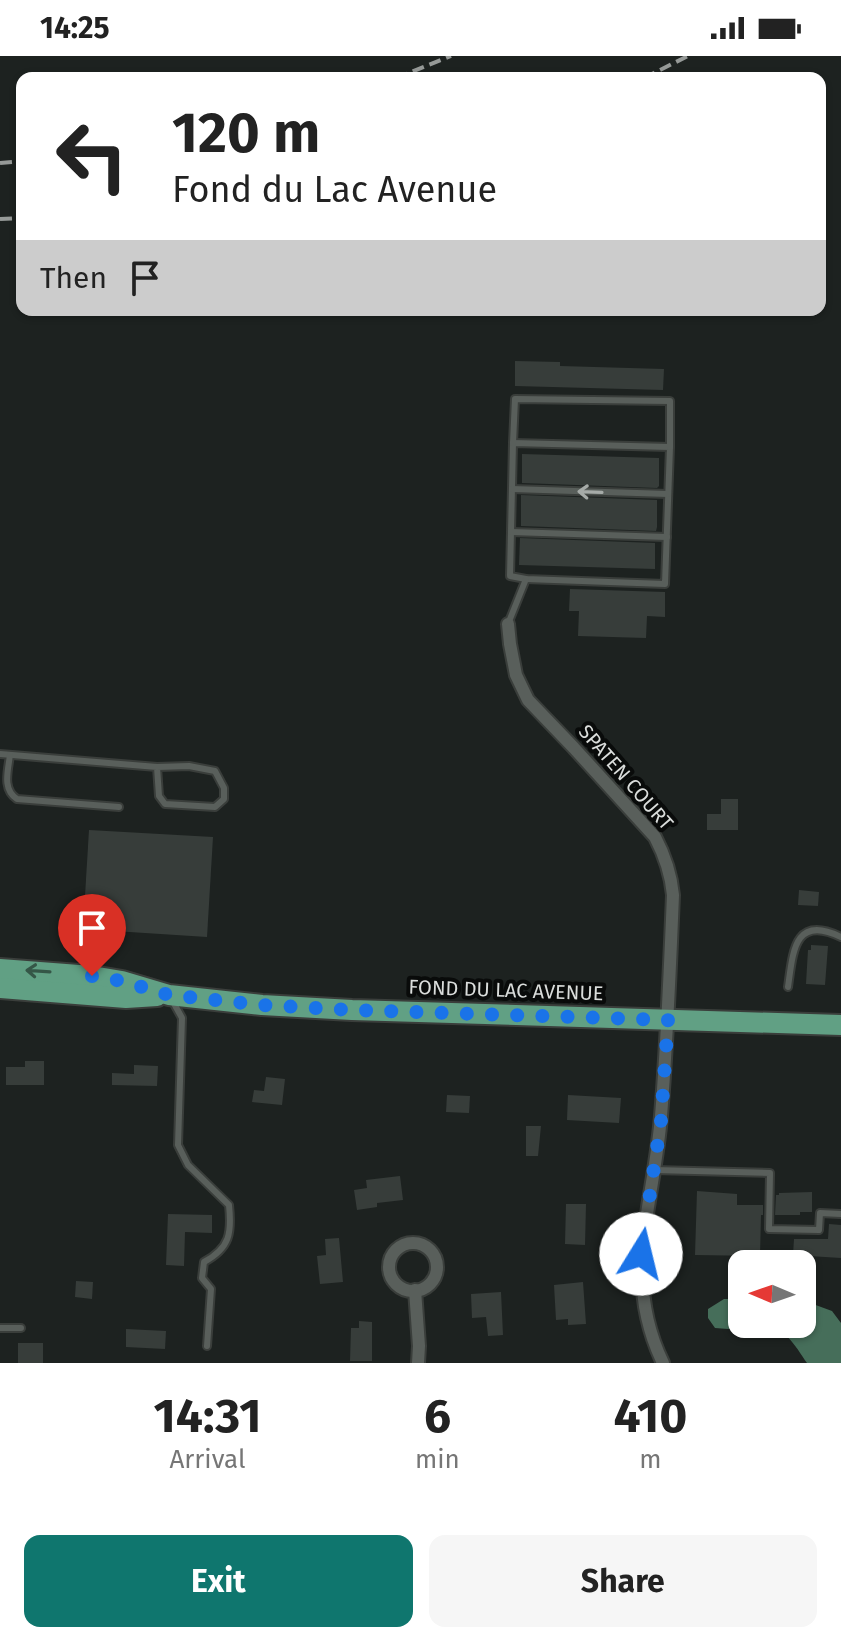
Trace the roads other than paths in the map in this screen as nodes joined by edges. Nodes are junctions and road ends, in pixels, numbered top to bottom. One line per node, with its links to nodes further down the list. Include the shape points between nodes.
1 (513, 443): 2 (lane); 2 (lane, via 515,399 670,401); 3 (lane)
2 (670, 447): 4 (lane)
3 (512, 489): 4 (lane, one-way to 3); 5 (lane)
4 (668, 494): 6 (lane)
5 (511, 532): 6 (lane); 7 (lane, via 510,576)
6 (667, 537): 7 (lane, via 665,584)
7 (526, 579): 8 (lane)
8 (508, 624): 18 (street, SPATEN COURT, via 516,675 528,700 655,837 663,853 673,895)
9 (0, 754): 10 (lane)
10 (10, 755): 11 (lane); 12 (lane, via 7,785 17,799)
11 (157, 767): 11 (lane, via 215,771 224,799 215,807 165,804 159,796)
12 (119, 807)
13 (841, 937): 15 (lane, via 811,929 800,937)
14 (0, 969): 17 (main road, FOND DU LAC AVENUE, one-way to 14, via 92,976)
15 (788, 987)
16 (0, 988): 17 (main road, FOND DU LAC AVENUE, via 126,998)
17 (169, 995): 18 (main road, FOND DU LAC AVENUE, via 352,1010); 25 (lane, via 182,1018 178,1145 188,1165 229,1205 232,1229 219,1254 204,1262 202,1278 211,1289)
18 (668, 1020): 19 (main road, FOND DU LAC AVENUE); 20 (street, SPATEN COURT)
19 (841, 1025)
20 (654, 1170): 21 (lane, via 770,1173 769,1229 819,1230 820,1213); 27 (street, SPATEN COURT, via 641,1289)
21 (841, 1214)
22 (415, 1290): 26 (street)
23 (0, 1328): 24 (lane)
24 (21, 1328)
25 (207, 1346)
26 (418, 1363)
27 (663, 1363)

